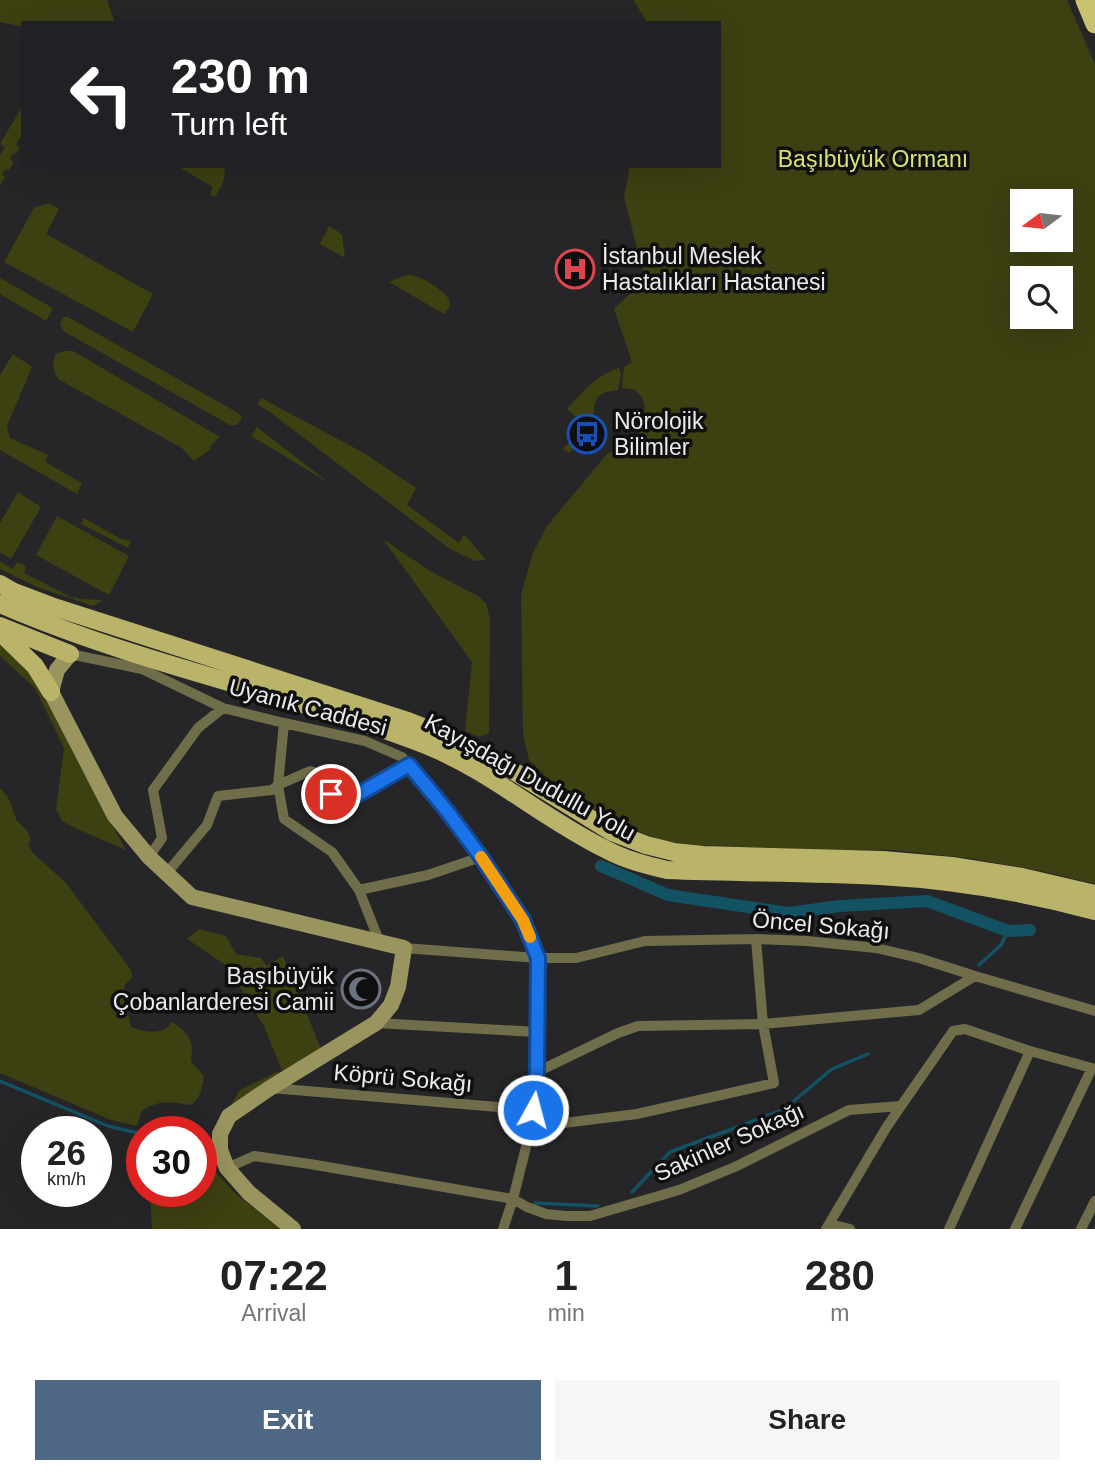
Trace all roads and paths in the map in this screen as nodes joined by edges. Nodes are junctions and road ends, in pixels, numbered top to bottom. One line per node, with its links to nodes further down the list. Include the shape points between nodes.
1 (1085, 0): 2 (highway)
2 (1095, 24)
3 (0, 584): 17 (main road, Kayışdağı Dudullu Yolu, via 51,606 408,721 513,771 612,832 646,845 704,855 952,866)
4 (0, 604): 18 (main road, Kayışdağı Dudullu Yolu, via 46,624 388,729 443,752 568,829 634,862 667,870 947,882)
5 (0, 625): 7 (main road)
6 (0, 632): 8 (main road, via 35,666)
7 (70, 653): 8 (main road, via 57,670); 9 (street, Uyanık Caddesi, via 142,669)
8 (51, 692): 13 (main road, via 115,816)
9 (223, 708): 10 (street, Uyanık Caddesi); 13 (street, via 198,728 153,790 162,838)
10 (284, 723): 11 (street, Uyanık Caddesi, via 365,741 402,757); 12 (street)
11 (409, 765): 12 (street, via 357,795 331,794 310,771); 14 (street, Uyanık Caddesi)
12 (278, 785): 15 (street, via 272,790 218,796 207,825); 16 (street, via 284,820 332,852)
13 (149, 857): 15 (main road)
14 (481, 857): 16 (street, via 428,875); 22 (street, Uyanık Caddesi, via 523,920)
15 (166, 874): 20 (main road, via 192,897)
16 (359, 890): 20 (street)
17 (1095, 894)
18 (1095, 911)
19 (757, 939): 22 (street, Öncel Sokağı, via 645,941 576,958); 23 (street, Öncel Sokağı, via 876,948); 26 (street)
20 (380, 943): 21 (main road)
21 (404, 948): 22 (street, Öncel Sokağı); 25 (main road, via 398,987)
22 (538, 958): 27 (street, Uyanık Caddesi)
23 (975, 976): 24 (street, Öncel Sokağı); 26 (street, via 919,1010)
24 (1095, 1011)
25 (376, 1023): 27 (street); 31 (main road)
26 (763, 1024): 30 (street, via 638,1026); 34 (street, via 774,1083 637,1114)
27 (537, 1032): 30 (street, Uyanık Caddesi)
28 (1030, 1051): 29 (street); 32 (street, via 965,1029 953,1031); 42 (street)
29 (1093, 1068): 43 (street)
30 (537, 1072): 33 (street, Uyanık Caddesi)
31 (270, 1088): 33 (street, Köprü Sokağı); 35 (main road, via 229,1116 220,1134)
32 (901, 1106): 36 (street, Sakinler Sokağı, via 849,1110 679,1190 590,1216 546,1214); 38 (street)
33 (533, 1110): 34 (street, Uyanık Caddesi)
34 (531, 1127): 36 (street, Uyanık Caddesi)
35 (227, 1168): 36 (street, Sakinler Sokağı, via 254,1156); 39 (main road, via 249,1194)
36 (513, 1199): 40 (street, Uyanık Caddesi)
37 (1095, 1201): 44 (street)
38 (828, 1227): 41 (street)
39 (293, 1229)
40 (503, 1229)
41 (849, 1229)
42 (949, 1229)
43 (1015, 1229)
44 (1081, 1229)

